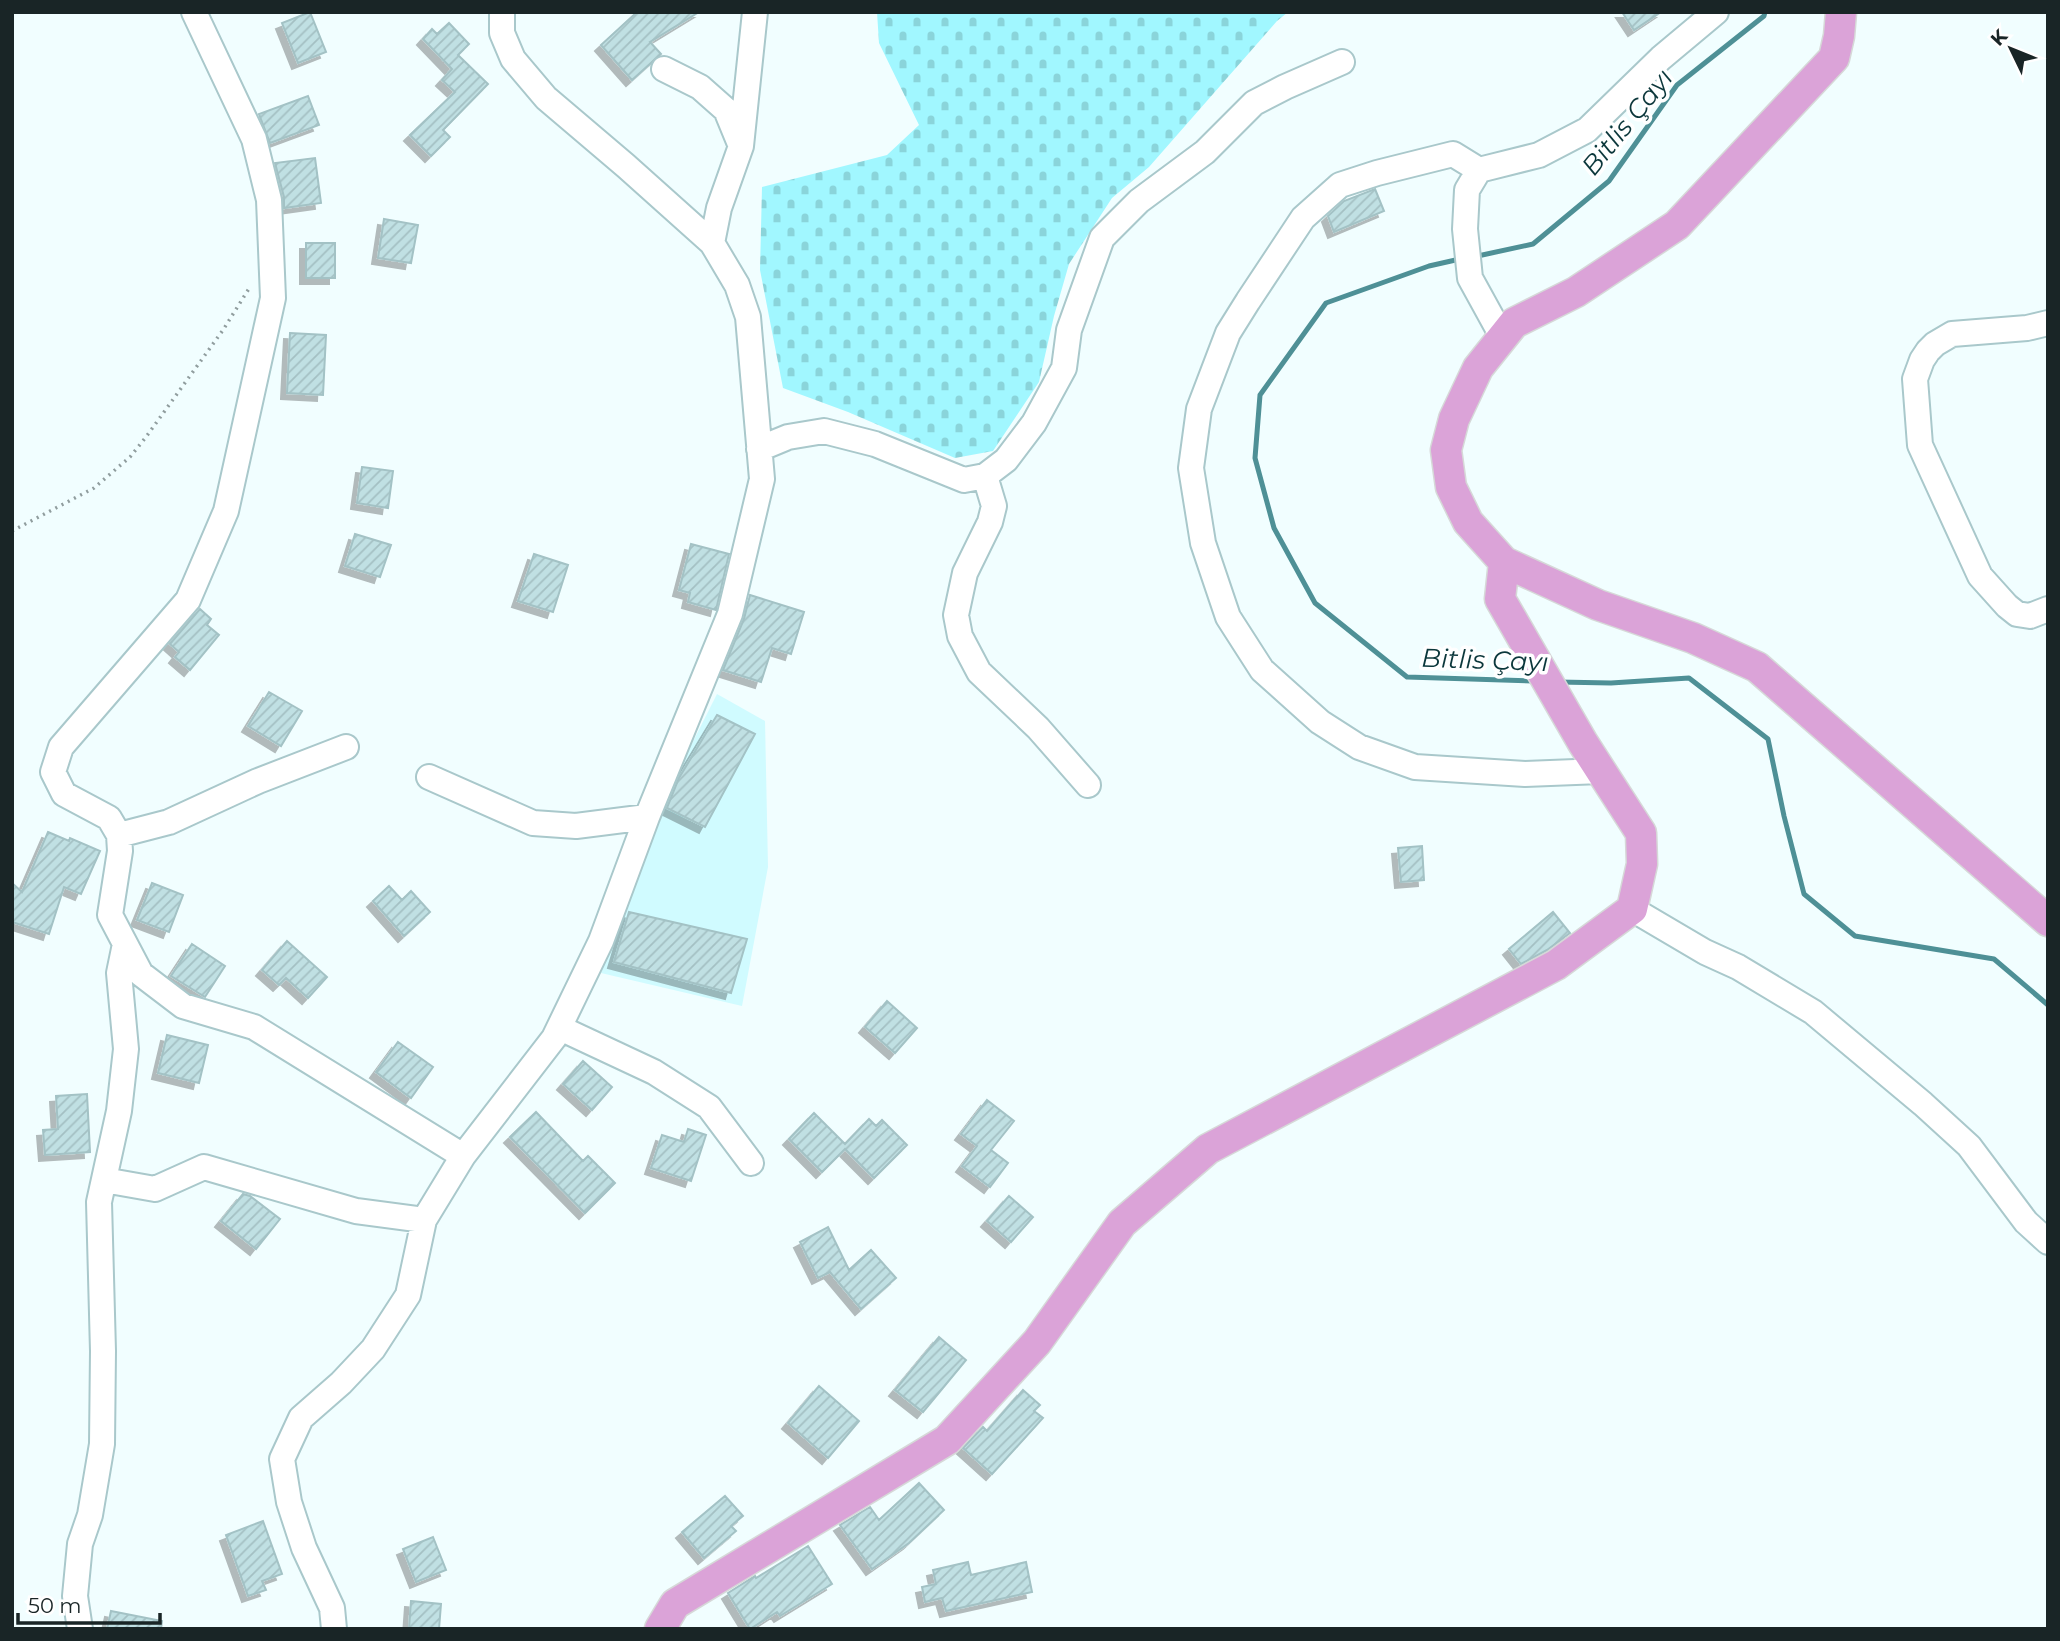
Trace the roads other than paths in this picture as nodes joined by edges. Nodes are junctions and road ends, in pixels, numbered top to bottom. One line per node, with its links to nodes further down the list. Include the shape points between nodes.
1 (194, 12): 22 (street, via 254,139 269,200 273,298 226,511 188,600 61,747 53,772 64,794 109,818)
2 (502, 12): 10 (street, via 502,33 513,59 546,97)
3 (755, 12): 8 (street)
4 (1716, 12): 9 (street, via 1587,130 1539,155)
5 (1841, 12): 12 (main road, via 1834,58 1677,225 1576,292 1514,323)
6 (1342, 62): 14 (street, via 1254,103 1205,152 1139,201 1102,237 1069,330 1064,368 1034,423 1006,460)
7 (664, 69): 8 (street, via 699,87 726,110)
8 (741, 146): 10 (street)
9 (1479, 170): 12 (street, via 1467,190 1470,278); 18 (street, via 1453,154 1377,173 1340,185 1303,218 1228,333 1199,409 1191,468 1203,543 1228,617 1262,670 1320,722 1359,747 1415,767 1525,774)
10 (712, 243): 13 (street, via 737,285 748,317)
11 (2048, 323): 16 (street, via 1952,334 1928,351 1915,379 1920,445 1980,576 2017,614 2030,616)
12 (1503, 338): 15 (main road, via 1478,368 1454,419 1446,450 1451,487 1468,522)
13 (760, 449): 14 (street, via 788,437 824,431 875,444 964,480); 21 (street, via 762,479 730,614)
14 (985, 476): 20 (street, via 994,506 965,573 956,615 960,636 979,672 1038,728)
15 (1504, 562): 18 (main road, via 1500,600); 24 (main road, via 1598,605 1693,638 1756,667)
16 (2048, 609)
17 (346, 747): 22 (street, via 169,822)
18 (1601, 771): 23 (main road, via 1641,833 1642,864)
19 (429, 777): 21 (street, via 533,823 576,826)
20 (1088, 785)
21 (647, 817): 26 (street, via 601,941)
22 (119, 835): 25 (street, via 110,915)
23 (1632, 909): 31 (street, via 1812,1012 1969,1146 2026,1222); 34 (main road, via 1556,965 1208,1149 1122,1223 1037,1342 947,1440 675,1604)
24 (2048, 921)
25 (125, 943): 27 (street, via 141,974 183,1006 254,1027); 29 (street, via 119,972 126,1049)
26 (559, 1028): 27 (street); 28 (street, via 654,1072 709,1107)
27 (463, 1156): 30 (street)
28 (751, 1163)
29 (104, 1180): 30 (street, via 155,1189 204,1167 356,1211); 32 (street, via 99,1202 102,1444 90,1515 80,1544 75,1596)
30 (424, 1220): 33 (street, via 408,1295 373,1349 301,1418 282,1459 289,1502 332,1608)
31 (2048, 1242)
32 (80, 1629)
33 (334, 1629)
34 (660, 1629)

